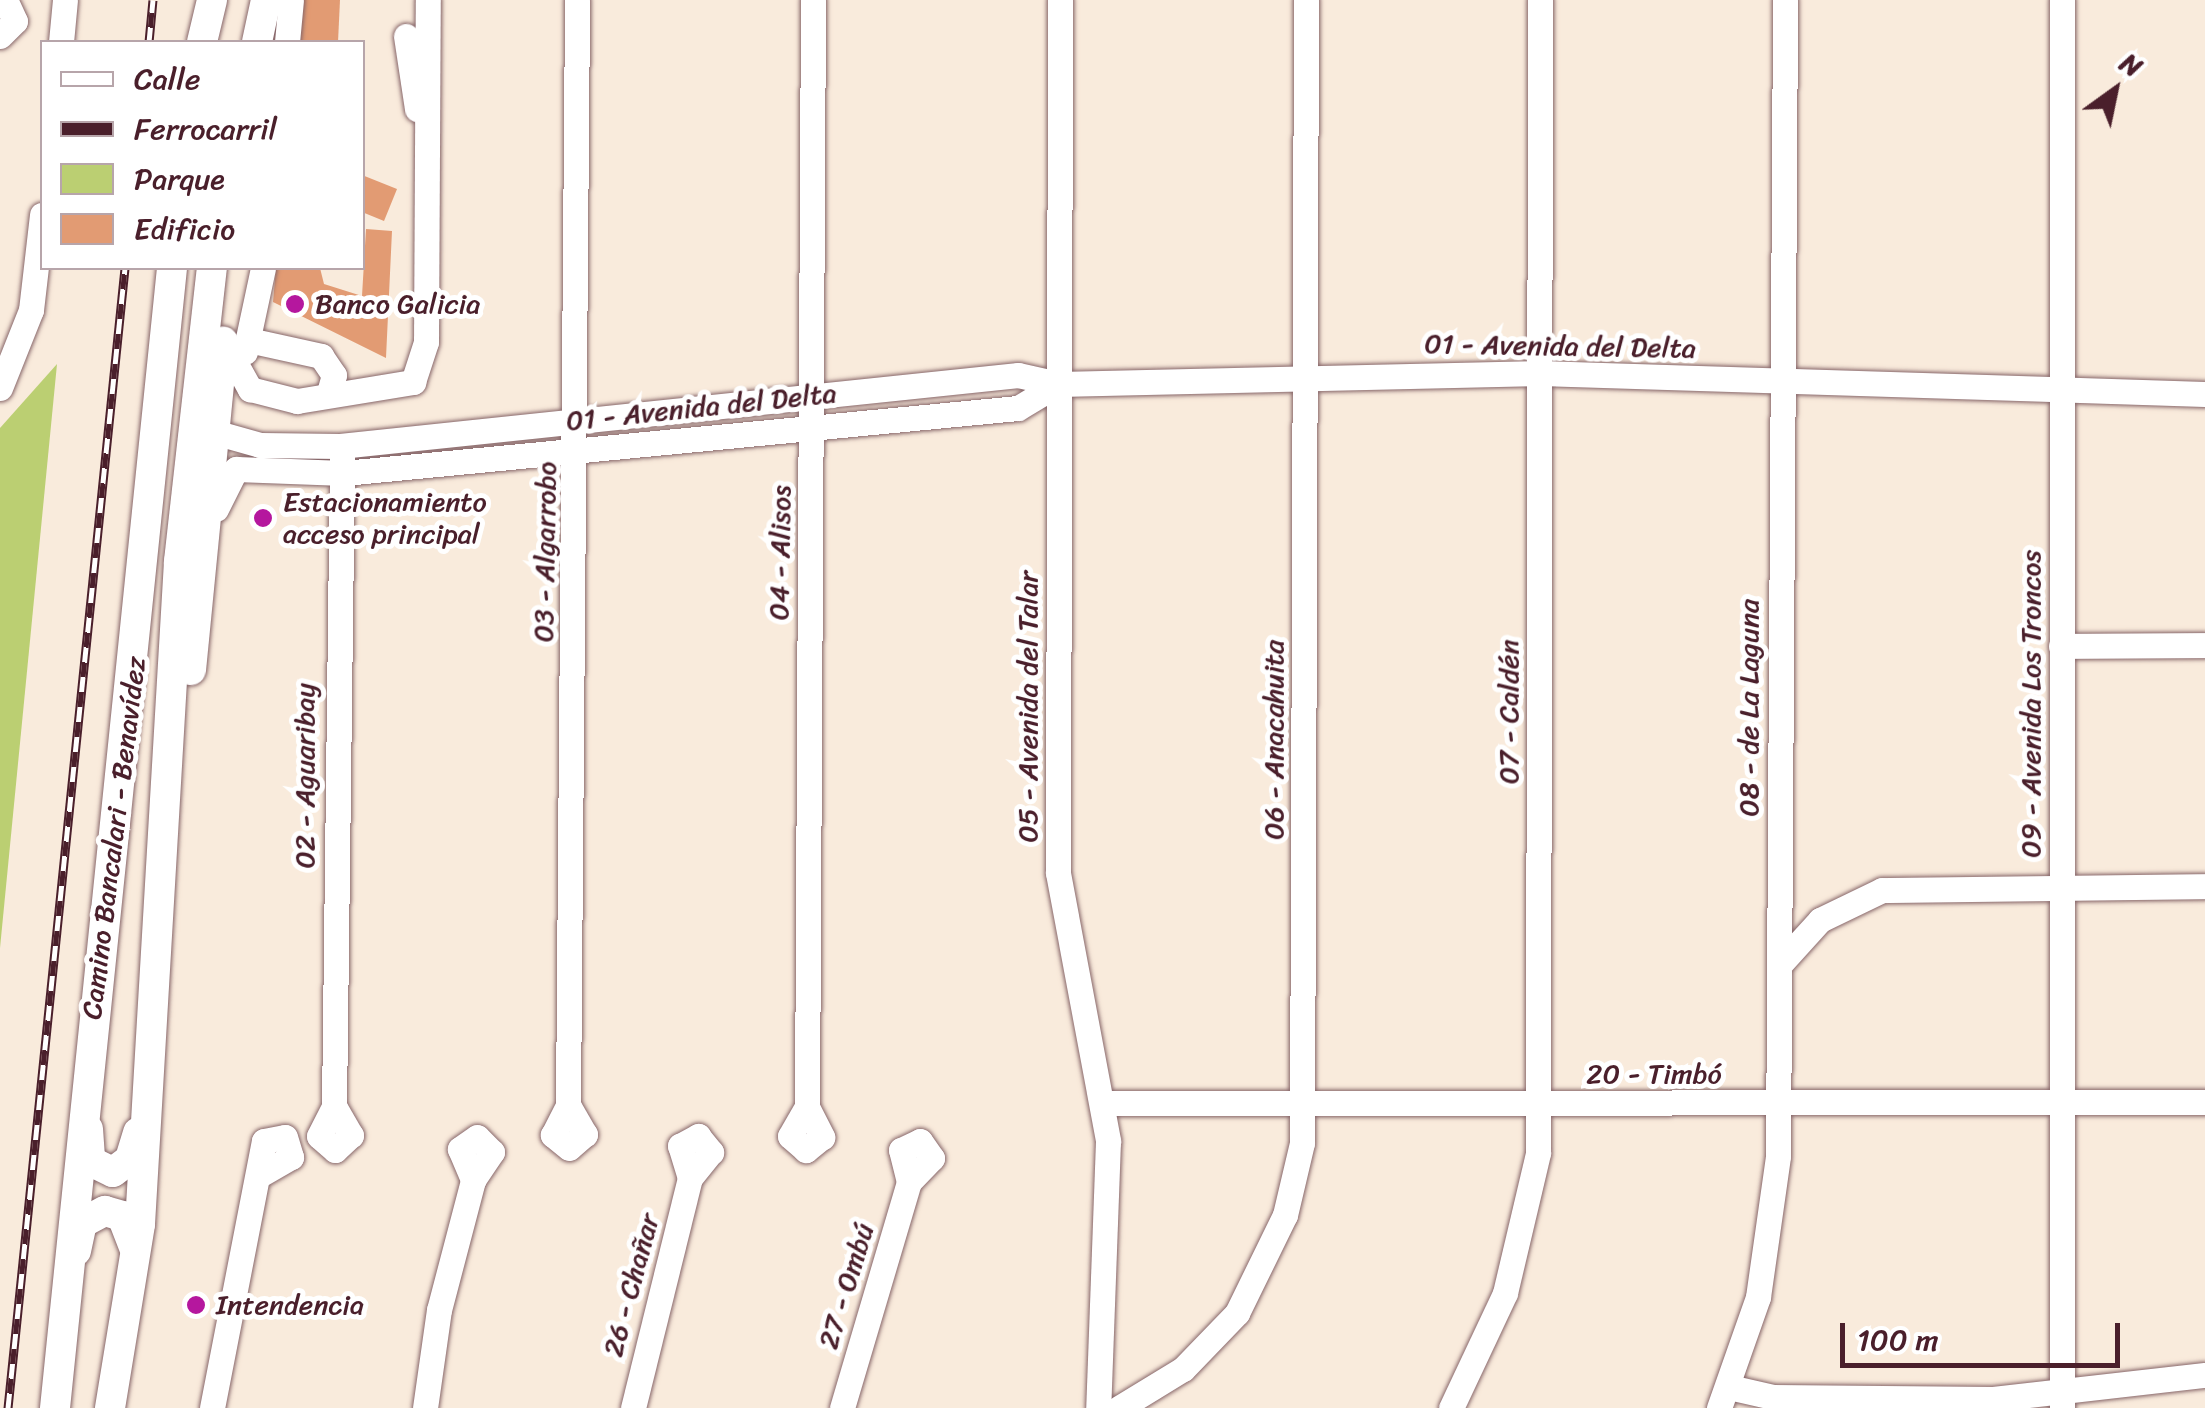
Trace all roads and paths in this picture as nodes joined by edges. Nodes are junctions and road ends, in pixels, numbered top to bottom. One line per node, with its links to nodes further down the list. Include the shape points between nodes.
1 (5, 0): 16 (street, via 16,22)
2 (65, 0): 18 (street)
3 (198, 0): 19 (main road)
4 (212, 0): 20 (main road)
5 (258, 0): 21 (main road)
6 (266, 0): 22 (main road)
7 (291, 0): 23 (street)
8 (428, 0): 24 (street)
9 (577, 0): 41 (street, 03 - Algarrobo)
10 (813, 0): 39 (street, 04 - Alisos)
11 (1060, 0): 35 (street, 05 - Avenida del Talar)
12 (1306, 0): 32 (street, 06 - Anacahuita)
13 (1540, 0): 33 (street, 07 - Caldén)
14 (1785, 0): 34 (street, 08 - de La Laguna)
15 (2062, 0): 37 (street, 09 - Avenida Los Troncos)
16 (0, 36)
17 (406, 36): 24 (street, via 412,104)
18 (61, 40)
19 (194, 40)
20 (202, 40)
21 (267, 40)
22 (267, 40)
23 (268, 40)
24 (426, 120): 38 (street, via 422,363 403,387)
25 (40, 231): 36 (street, via 31,310)
26 (172, 270): 54 (main road, Camino Bancalari - Benavídez)
27 (212, 270): 51 (main road, Camino Bancalari - Benavídez, via 179,561)
28 (230, 270): 31 (main road)
29 (263, 270): 30 (street)
30 (253, 341): 31 (street); 38 (street, via 321,356 334,375)
31 (228, 363): 38 (street, via 250,389 297,401); 43 (main road)
32 (1304, 374): 33 (street, 01 - Avenida del Delta); 35 (street, 01 - Avenida del Delta); 59 (street, 06 - Anacahuita)
33 (1542, 374): 34 (street, 01 - Avenida del Delta); 60 (street, 07 - Caldén)
34 (1779, 379): 37 (street, 01 - Avenida del Delta); 55 (street, 08 - de La Laguna)
35 (1058, 384): 39 (street, 01 - Avenida del Delta, via 1018,374); 42 (street, 01 - Avenida del Delta, via 1018,408); 57 (street, 05 - Avenida del Talar, via 1060,917)
36 (0, 388)
37 (2060, 390): 40 (street, 01 - Avenida del Delta); 50 (street, 09 - Avenida Los Troncos)
38 (329, 393)
39 (809, 394): 41 (street, 01 - Avenida del Delta); 42 (street, 04 - Alisos)
40 (2205, 394)
41 (577, 420): 44 (street, 01 - Avenida del Delta); 45 (street, 03 - Algarrobo)
42 (812, 424): 45 (street, 01 - Avenida del Delta); 64 (street, 04 - Alisos)
43 (214, 429): 44 (street, 01 - Avenida del Delta, via 260,445); 46 (main road)
44 (340, 446): 47 (street, 02 - Aguaribay)
45 (576, 451): 47 (street, 01 - Avenida del Delta); 63 (street, 03 - Algarrobo)
46 (210, 468): 47 (street, 01 - Avenida del Delta, via 258,460); 48 (main road)
47 (344, 473): 48 (street, 01 - Avenida del Delta, via 229,472); 62 (street, 02 - Aguaribay)
48 (204, 572): 51 (main road)
49 (2205, 645): 50 (street)
50 (2061, 646): 52 (street, 09 - Avenida Los Troncos)
51 (165, 820): 65 (main road, Camino Bancalari - Benavídez)
52 (2061, 883): 53 (street); 55 (street, via 1862,896 1820,920); 56 (street, 09 - Avenida Los Troncos)
53 (2205, 886)
54 (106, 937): 65 (main road, via 90,1161 123,1168); 74 (main road, Camino Bancalari - Benavídez)
55 (1781, 963): 61 (street, 08 - de La Laguna)
56 (2060, 1101): 58 (street, 20 - Timbó); 61 (street, 20 - Timbó); 73 (street, 09 - Avenida Los Troncos)
57 (1103, 1102): 59 (street, 20 - Timbó); 80 (street, 05 - Avenida del Talar, via 1112,1209)
58 (2205, 1102)
59 (1304, 1104): 60 (street, 20 - Timbó); 81 (street, 06 - Anacahuita, via 1285,1215 1237,1313 1184,1369)
60 (1540, 1104): 61 (street, 20 - Timbó); 82 (street, 07 - Caldén, via 1518,1255)
61 (1779, 1104): 72 (street, 08 - de La Laguna, via 1761,1280)
62 (334, 1106)
63 (568, 1106)
64 (807, 1107)
65 (144, 1110): 70 (main road, Camino Bancalari - Benavídez)
66 (262, 1174): 76 (street, via 230,1284)
67 (690, 1178): 78 (street, 26 - Chañar)
68 (473, 1180): 77 (street)
69 (909, 1182): 79 (street, 27 - Ombú)
70 (135, 1256): 74 (main road, via 115,1212 82,1223); 75 (main road, Camino Bancalari - Benavídez)
71 (2205, 1374): 73 (street)
72 (1724, 1397): 73 (street)
73 (2062, 1402)
74 (57, 1408)
75 (110, 1408)
76 (212, 1408)
77 (425, 1408)
78 (633, 1408)
79 (842, 1408)
80 (1098, 1408)
81 (1119, 1408)
82 (1451, 1408)

